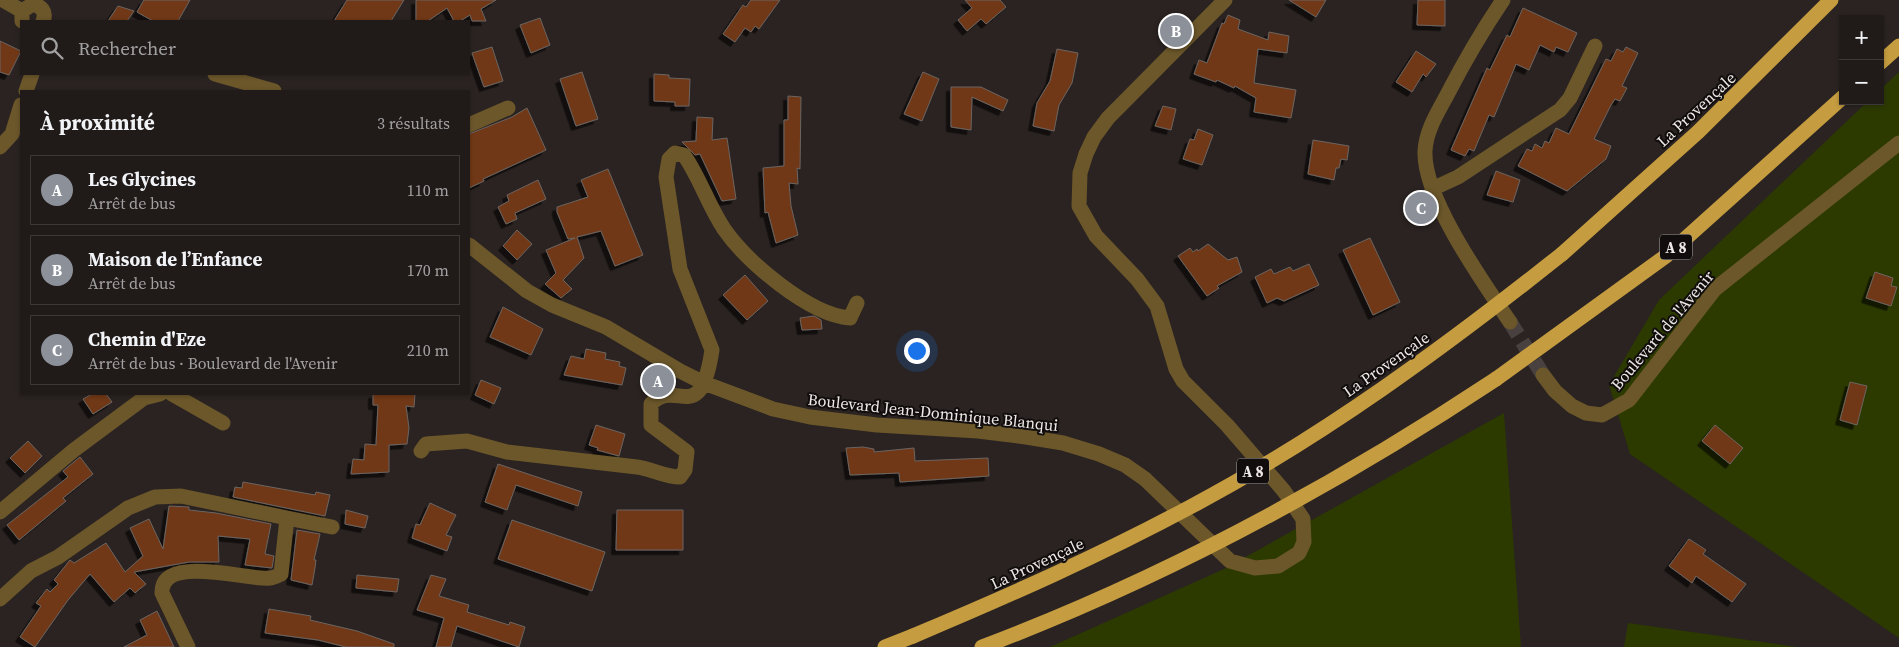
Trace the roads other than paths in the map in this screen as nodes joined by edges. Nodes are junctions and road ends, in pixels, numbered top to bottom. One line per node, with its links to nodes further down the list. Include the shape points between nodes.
1 (3, 0): 5 (street)
2 (1224, 0): 25 (street, Boulevard Jean-Dominique Blanqui, via 1108,118 1094,137 1080,173 1079,206 1096,236 1137,279 1157,306 1176,369 1183,381 1215,412 1296,506 1303,519 1304,542 1299,553 1288,562 1266,568 1230,561 1144,479 1125,465 1099,454 1063,443 1016,436 877,426 810,417 773,409)
3 (1502, 0): 20 (street, via 1471,50 1429,130 1425,151)
4 (1831, 0): 35 (highway, La Provençale / A 8, bridge, via 1698,132 1562,254 1417,365 1266,463 1193,505 1052,576)
5 (27, 9): 6 (street, via 42,9)
6 (47, 20)
7 (1595, 46): 20 (street, via 1570,98 1560,110 1458,177)
8 (1899, 46): 9 (highway)
9 (1883, 60)
10 (32, 75): 12 (street)
11 (218, 75): 13 (street)
12 (26, 90)
13 (271, 90)
14 (1839, 101): 36 (highway, A 8, bridge, via 1666,256 1496,379 1415,433 1261,522 1113,594)
15 (20, 108): 19 (street, via 12,134)
16 (508, 108): 17 (street)
17 (470, 125)
18 (1899, 143): 24 (street, Boulevard de l'Avenir, via 1715,289 1629,400 1602,415 1586,413 1555,391)
19 (0, 147)
20 (1432, 189): 23 (street, via 1440,209)
21 (470, 246): 25 (street, Boulevard Jean-Dominique Blanqui, via 527,291 606,327)
22 (857, 303): 25 (street, via 850,318 836,317 796,296 752,261 724,228 689,162 684,155 675,153 668,159 666,177 680,269 712,350)
23 (1510, 322)
24 (1543, 375)
25 (704, 383): 29 (street, via 700,392 691,397 667,395 656,398 651,404 652,425 687,452 685,470 680,477 637,466 507,452 467,441 426,444)
26 (156, 395): 30 (street, via 144,398 74,450)
27 (174, 395): 28 (street)
28 (223, 423)
29 (421, 451)
30 (0, 512)
31 (287, 518): 32 (street); 33 (street, via 181,496 155,498 128,508 58,558 31,571); 34 (street, via 281,574 269,578 226,572 184,572 166,578 162,593)
32 (332, 527)
33 (0, 599)
34 (188, 647)
35 (886, 647)
36 (982, 647)

